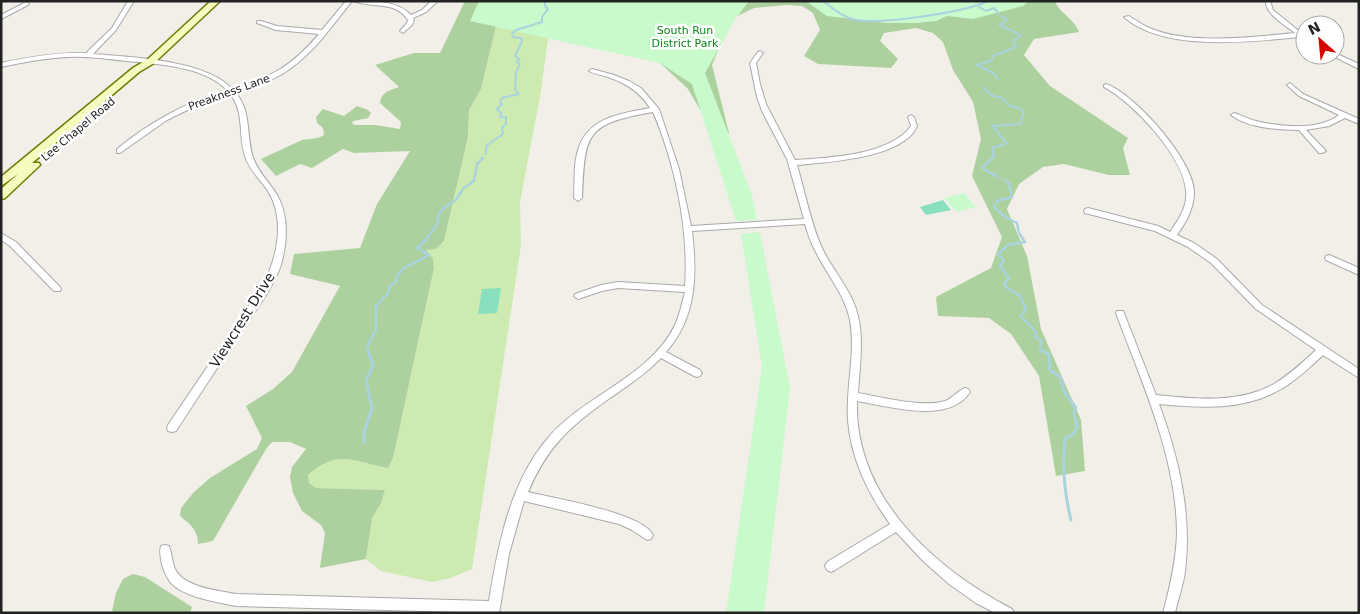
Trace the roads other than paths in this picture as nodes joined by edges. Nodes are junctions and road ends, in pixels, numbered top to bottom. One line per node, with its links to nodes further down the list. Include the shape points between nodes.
1 (131, 1): 17 (street, via 114,29)
2 (216, 1): 19 (main road, Lee Chapel Road)
3 (350, 1): 13 (street, Preakness Lane)
4 (357, 1): 9 (street, via 399,8)
5 (435, 1): 9 (street)
6 (1268, 2): 14 (street, via 1270,9)
7 (26, 4): 8 (street)
8 (1, 17)
9 (410, 17): 12 (street, via 410,24)
10 (1127, 17): 15 (street, via 1148,29 1195,39 1236,40)
11 (259, 22): 13 (street, via 276,28)
12 (404, 30)
13 (322, 32): 25 (street, Preakness Lane, via 285,70)
14 (1295, 32)
15 (1295, 35)
16 (760, 53): 34 (street, via 753,63 757,86)
17 (88, 55): 19 (street, Viewcrest Drive); 20 (street, Viewcrest Drive, via 40,58)
18 (1345, 60): 21 (street)
19 (151, 61): 25 (street, Viewcrest Drive, via 199,72); 35 (main road, Lee Chapel Road); 36 (main road, Lee Chapel Road, via 148,69)
20 (1, 65)
21 (1359, 67)
22 (592, 71): 26 (street, via 629,84)
23 (1290, 85): 28 (street, via 1301,95)
24 (1106, 86): 41 (street, via 1125,97 1167,142 1188,176 1191,197 1185,218)
25 (232, 91): 32 (street, Preakness Lane, via 169,116); 56 (street, Viewcrest Drive, via 244,113 250,160 277,202 281,222 276,267 261,295)
26 (656, 109): 37 (street, via 614,118 588,136 581,151); 40 (street, via 681,189)
27 (1234, 115): 31 (street, via 1267,125)
28 (1344, 115): 30 (street); 31 (street, via 1328,124)
29 (911, 117): 34 (street, via 914,126 910,134 889,146 850,156)
30 (1359, 122)
31 (1300, 126): 33 (street)
32 (120, 151)
33 (1322, 151)
34 (792, 163): 39 (street)
35 (1, 183)
36 (1, 195)
37 (578, 198)
38 (1088, 211): 41 (street)
39 (807, 221): 40 (street); 54 (street, via 818,249 842,286 852,310 857,342)
40 (688, 229): 46 (street, via 692,271)
41 (1172, 235): 49 (street, via 1208,256 1259,307)
42 (1, 236): 45 (street)
43 (1328, 258): 44 (street)
44 (1359, 272)
45 (57, 288)
46 (690, 289): 47 (street, via 618,285); 50 (street, via 683,319)
47 (578, 296)
48 (1120, 313): 55 (street)
49 (1322, 350): 52 (street); 55 (street, via 1284,382 1243,399 1204,403)
50 (660, 353): 51 (street); 57 (street, via 639,373 586,409 564,429 538,460)
51 (697, 373)
52 (1359, 374)
53 (965, 392): 54 (street, via 949,405 934,407)
54 (853, 396): 58 (street, via 852,421 860,456 876,492)
55 (1152, 399): 64 (street, via 1172,458 1182,505 1181,566)
56 (172, 428)
57 (522, 495): 59 (street, via 620,519); 62 (street, via 513,514)
58 (898, 525): 61 (street); 63 (street, via 946,574)
59 (647, 535)
60 (166, 550): 62 (street, via 169,569 176,580 205,594 236,600)
61 (831, 566)
62 (493, 610)
63 (1008, 613)
64 (1169, 613)

